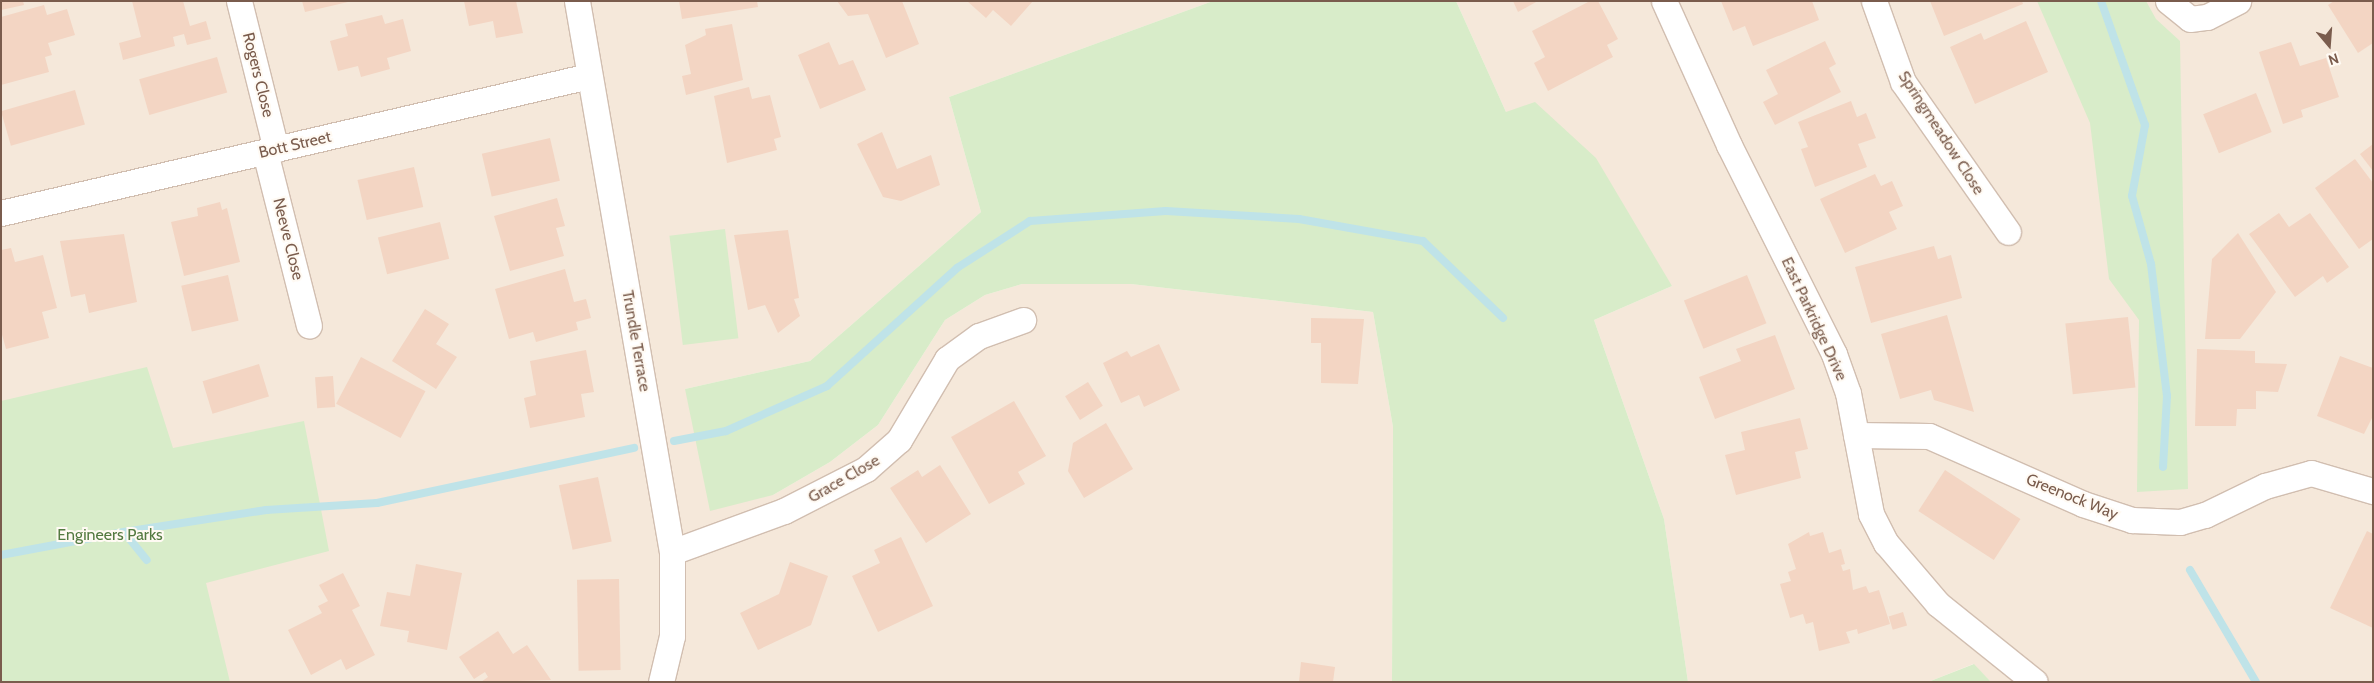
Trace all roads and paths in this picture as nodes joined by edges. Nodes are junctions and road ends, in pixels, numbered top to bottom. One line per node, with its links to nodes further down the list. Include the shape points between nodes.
1 (239, 1): 8 (street, Rogers Close)
2 (577, 1): 7 (street, Trundle Terrace)
3 (1664, 1): 13 (street, East Parkridge Drive, via 1729,145 1834,354)
4 (1874, 1): 10 (street, Springmeadow Close, via 1903,82)
5 (2168, 1): 6 (street, via 2190,19 2207,16)
6 (2238, 1)
7 (589, 76): 8 (street, Bott Street); 15 (street, Trundle Terrace)
8 (271, 150): 9 (street, Bott Street); 12 (street, Neeve Close)
9 (1, 213)
10 (2008, 232)
11 (1022, 320): 15 (street, Grace Close, via 979,336 947,359 899,440 866,469 776,514)
12 (309, 326)
13 (1856, 435): 14 (street, Greenock Way, via 1929,436 2083,504 2132,520 2180,522 2205,515 2265,486 2310,473); 17 (street, East Parkridge Drive, via 1871,514 1886,543 1938,604)
14 (2373, 491)
15 (672, 552): 16 (street, Trundle Terrace, via 672,636)
16 (661, 682)
17 (2035, 682)

